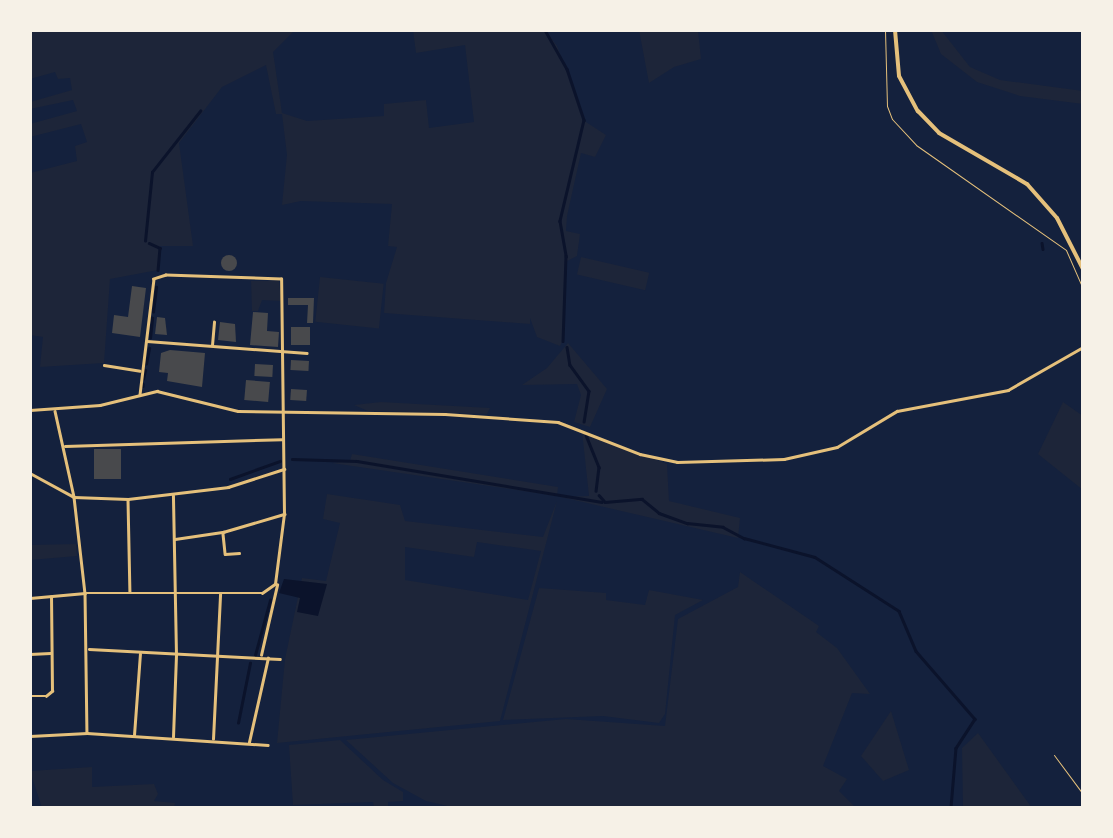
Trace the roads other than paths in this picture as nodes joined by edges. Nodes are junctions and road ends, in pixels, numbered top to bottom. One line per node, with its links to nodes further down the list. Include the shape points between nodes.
1 (894, 30): 2 (main road, via 899,76 918,111 939,133 1027,184 1057,218)
2 (1083, 269)
3 (214, 322): 5 (street)
4 (146, 340): 5 (street); 7 (street, via 154,279 281,279); 10 (street)
5 (212, 347): 7 (street)
6 (1083, 347): 14 (street, via 1008,390 896,411 852,440 798,458 658,459 581,428 541,421)
7 (285, 352): 8 (street); 14 (street)
8 (308, 353)
9 (104, 365): 10 (street)
10 (141, 371): 11 (street)
11 (140, 394): 13 (street); 14 (street, via 174,392 224,408)
12 (30, 410): 13 (street)
13 (54, 410): 16 (street)
14 (284, 413): 15 (street)
15 (284, 439): 16 (street); 17 (street)
16 (64, 446): 20 (street)
17 (284, 468): 19 (street, via 228,487); 22 (street)
18 (30, 473): 20 (street)
19 (173, 495): 21 (street); 24 (street)
20 (74, 497): 21 (street); 28 (street)
21 (128, 499): 29 (street)
22 (284, 514): 23 (street); 26 (street)
23 (223, 532): 24 (street); 25 (street, via 225,554)
24 (174, 539): 30 (street)
25 (239, 553)
26 (279, 575): 27 (street, via 262,592); 41 (street)
27 (220, 592): 30 (street); 33 (street)
28 (86, 593): 29 (street); 31 (street); 35 (street)
29 (130, 594): 30 (street)
30 (173, 594): 39 (street)
31 (52, 596): 32 (street); 36 (street)
32 (30, 598)
33 (219, 634): 34 (street); 40 (street)
34 (226, 634)
35 (87, 649): 37 (street); 45 (street)
36 (52, 652): 38 (street); 44 (street, via 50,695)
37 (140, 652): 39 (street); 46 (street)
38 (30, 654)
39 (176, 655): 40 (street); 48 (street)
40 (216, 655): 41 (street); 49 (street)
41 (260, 657): 42 (street)
42 (268, 658): 43 (street); 50 (street)
43 (280, 659)
44 (30, 696)
45 (87, 732): 46 (street); 47 (street)
46 (134, 735): 48 (street)
47 (30, 736)
48 (173, 737): 49 (street)
49 (213, 739): 50 (street)
50 (248, 743): 51 (street)
51 (268, 745)

